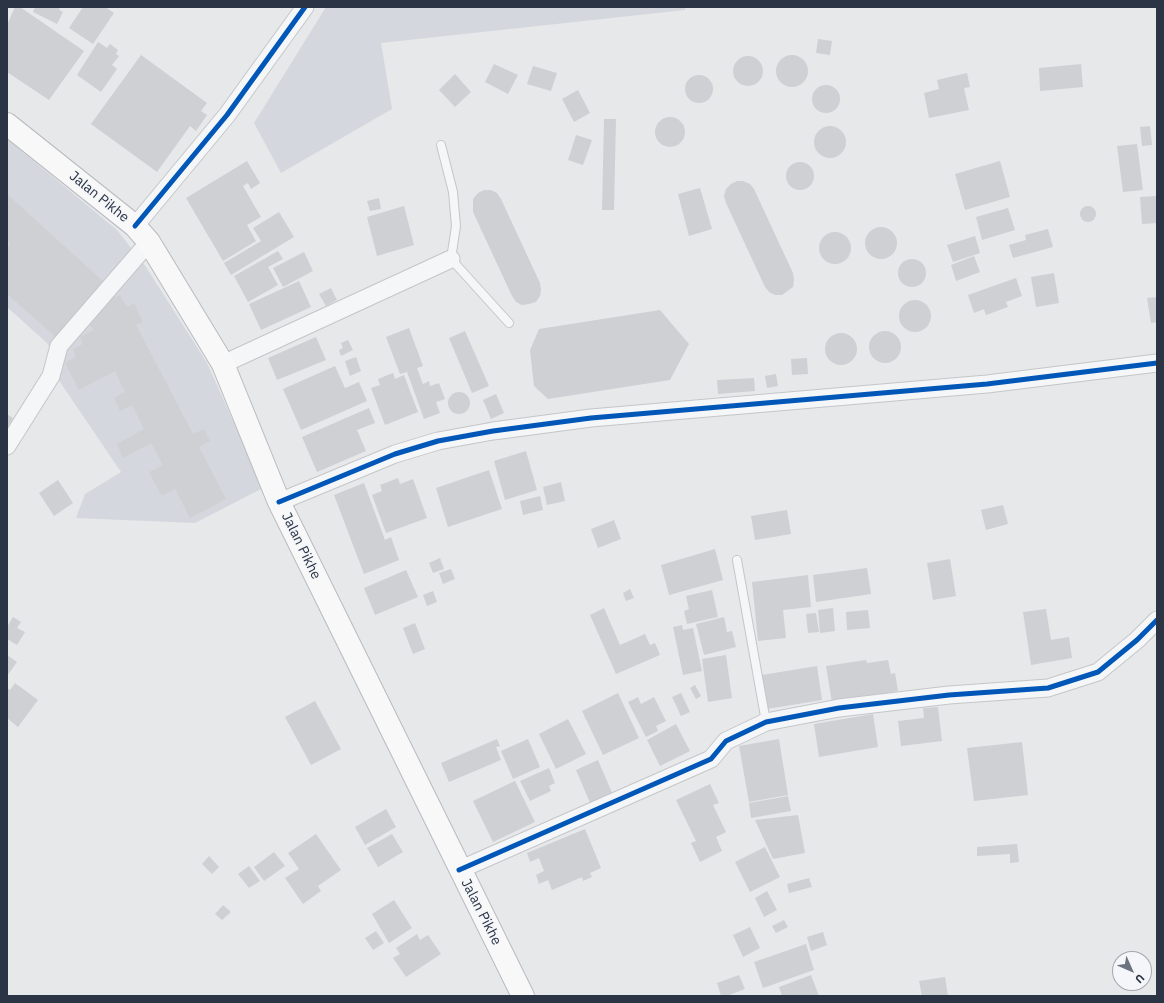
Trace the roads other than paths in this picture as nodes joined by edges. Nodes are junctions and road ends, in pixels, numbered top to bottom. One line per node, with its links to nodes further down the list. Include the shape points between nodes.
1 (305, 7): 4 (street, via 227,115)
2 (7, 124): 4 (highway, Jalan Pikhe)
3 (441, 145): 6 (lane, via 453,192 456,226)
4 (135, 226): 5 (highway, Jalan Pikhe)
5 (149, 242): 9 (highway, Jalan Pikhe); 10 (street, via 59,346 51,376)
6 (451, 259): 7 (lane); 9 (street)
7 (509, 323)
8 (1157, 363): 11 (street, via 987,384 591,418 493,431 438,441 395,454)
9 (223, 364): 11 (highway, Jalan Pikhe)
10 (7, 446)
11 (279, 502): 15 (highway, Jalan Pikhe)
12 (737, 560): 14 (lane)
13 (1157, 620): 14 (street, via 1138,640 1098,672 1048,688 949,695 854,706)
14 (766, 722): 15 (street, via 726,741 711,759)
15 (460, 870): 16 (highway, Jalan Pikhe)
16 (523, 996)

